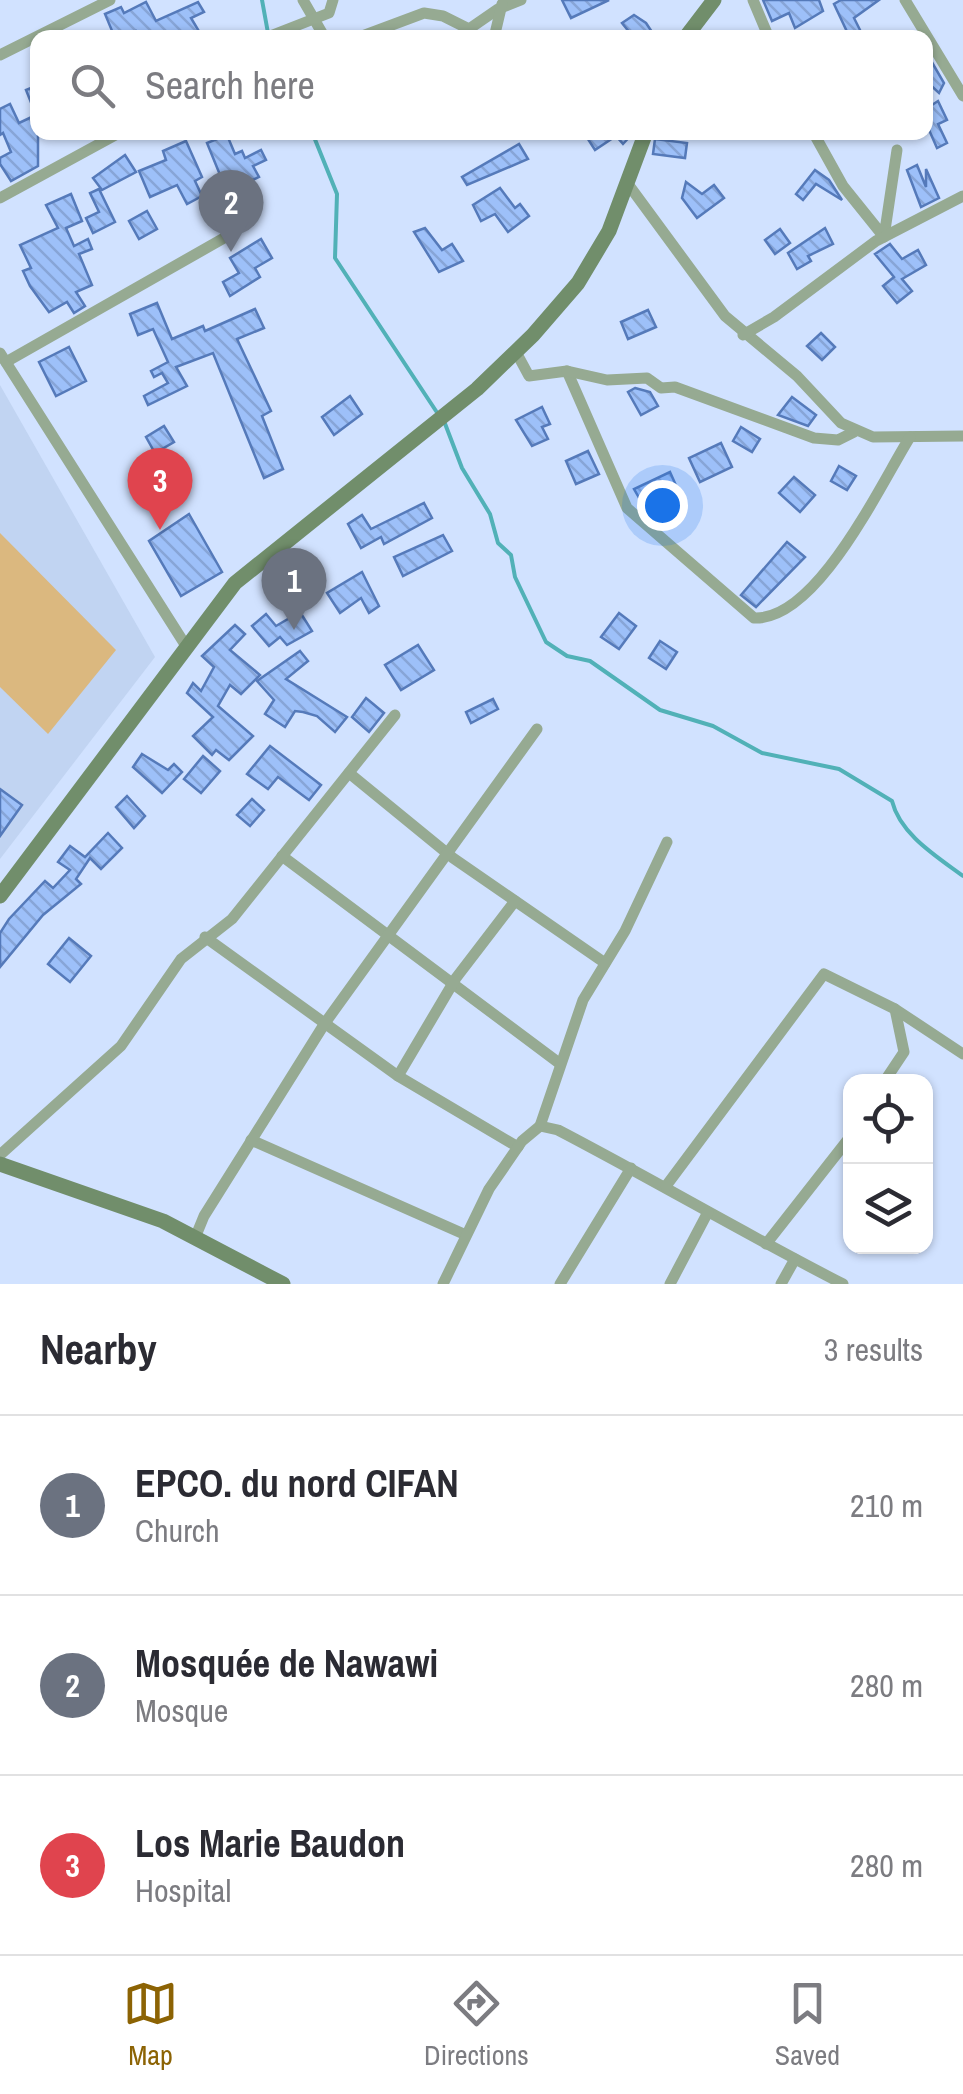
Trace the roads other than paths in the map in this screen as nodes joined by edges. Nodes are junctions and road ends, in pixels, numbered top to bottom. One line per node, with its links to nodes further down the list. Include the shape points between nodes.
1 (110, 0): 13 (street)
2 (303, 0): 11 (street)
3 (332, 0): 11 (street, via 329,13)
4 (424, 0): 10 (street)
5 (521, 0): 9 (street)
6 (714, 0): 19 (street)
7 (752, 0): 20 (street)
8 (905, 0): 21 (street)
9 (501, 4): 12 (street); 18 (street)
10 (416, 14): 12 (street, via 443,16); 16 (street)
11 (314, 20): 14 (street); 15 (street)
12 (469, 29): 17 (street)
13 (51, 30)
14 (286, 30)
15 (320, 30)
16 (377, 30)
17 (472, 30)
18 (495, 30)
19 (690, 30)
20 (766, 30)
21 (924, 30)
22 (30, 41): 24 (street)
23 (933, 45): 25 (street)
24 (0, 56)
25 (962, 91)
26 (106, 140): 32 (street)
27 (643, 140): 30 (street)
28 (818, 140): 33 (street)
29 (897, 150): 33 (street)
30 (628, 184): 35 (street); 36 (street, via 578,283)
31 (963, 196): 33 (street)
32 (0, 198)
33 (884, 236): 35 (street)
34 (224, 238): 37 (street)
35 (743, 334): 39 (street)
36 (516, 352): 38 (street, via 530,376); 42 (street, via 235,583)
37 (3, 358): 42 (street)
38 (567, 371): 39 (street, via 607,380 646,378 814,438 838,440); 41 (street, via 627,508 754,618 774,616 816,587)
39 (854, 432): 41 (street)
40 (963, 436): 41 (street)
41 (910, 437)
42 (186, 646): 49 (street)
43 (395, 716): 45 (street)
44 (537, 729): 47 (street)
45 (349, 773): 47 (street); 48 (street)
46 (666, 842): 53 (street)
47 (447, 854): 50 (street); 51 (street)
48 (282, 856): 51 (street); 52 (street, via 232,919)
49 (0, 896)
50 (515, 901): 53 (street); 54 (street)
51 (388, 935): 54 (street); 56 (street)
52 (205, 937): 56 (street); 65 (street, via 181,959 121,1046)
53 (605, 962): 58 (street)
54 (452, 984): 58 (street); 60 (street)
55 (895, 1009): 57 (street); 59 (street, via 904,1052); 68 (street, via 824,974)
56 (326, 1021): 60 (street); 62 (street)
57 (963, 1054)
58 (559, 1064): 61 (street)
59 (889, 1074)
60 (398, 1076): 64 (street)
61 (540, 1126): 64 (street); 67 (street)
62 (251, 1140): 70 (street); 71 (street)
63 (843, 1146): 72 (street)
64 (518, 1147): 70 (street)
65 (0, 1155)
66 (0, 1164): 71 (street)
67 (631, 1168): 68 (street); 76 (street)
68 (666, 1186): 69 (street)
69 (708, 1212): 72 (street); 77 (street)
70 (466, 1235): 75 (street)
71 (195, 1238): 74 (street)
72 (766, 1244): 73 (street)
73 (796, 1260): 78 (street); 79 (street)
74 (283, 1284)
75 (444, 1284)
76 (560, 1284)
77 (670, 1284)
78 (781, 1284)
79 (843, 1284)

